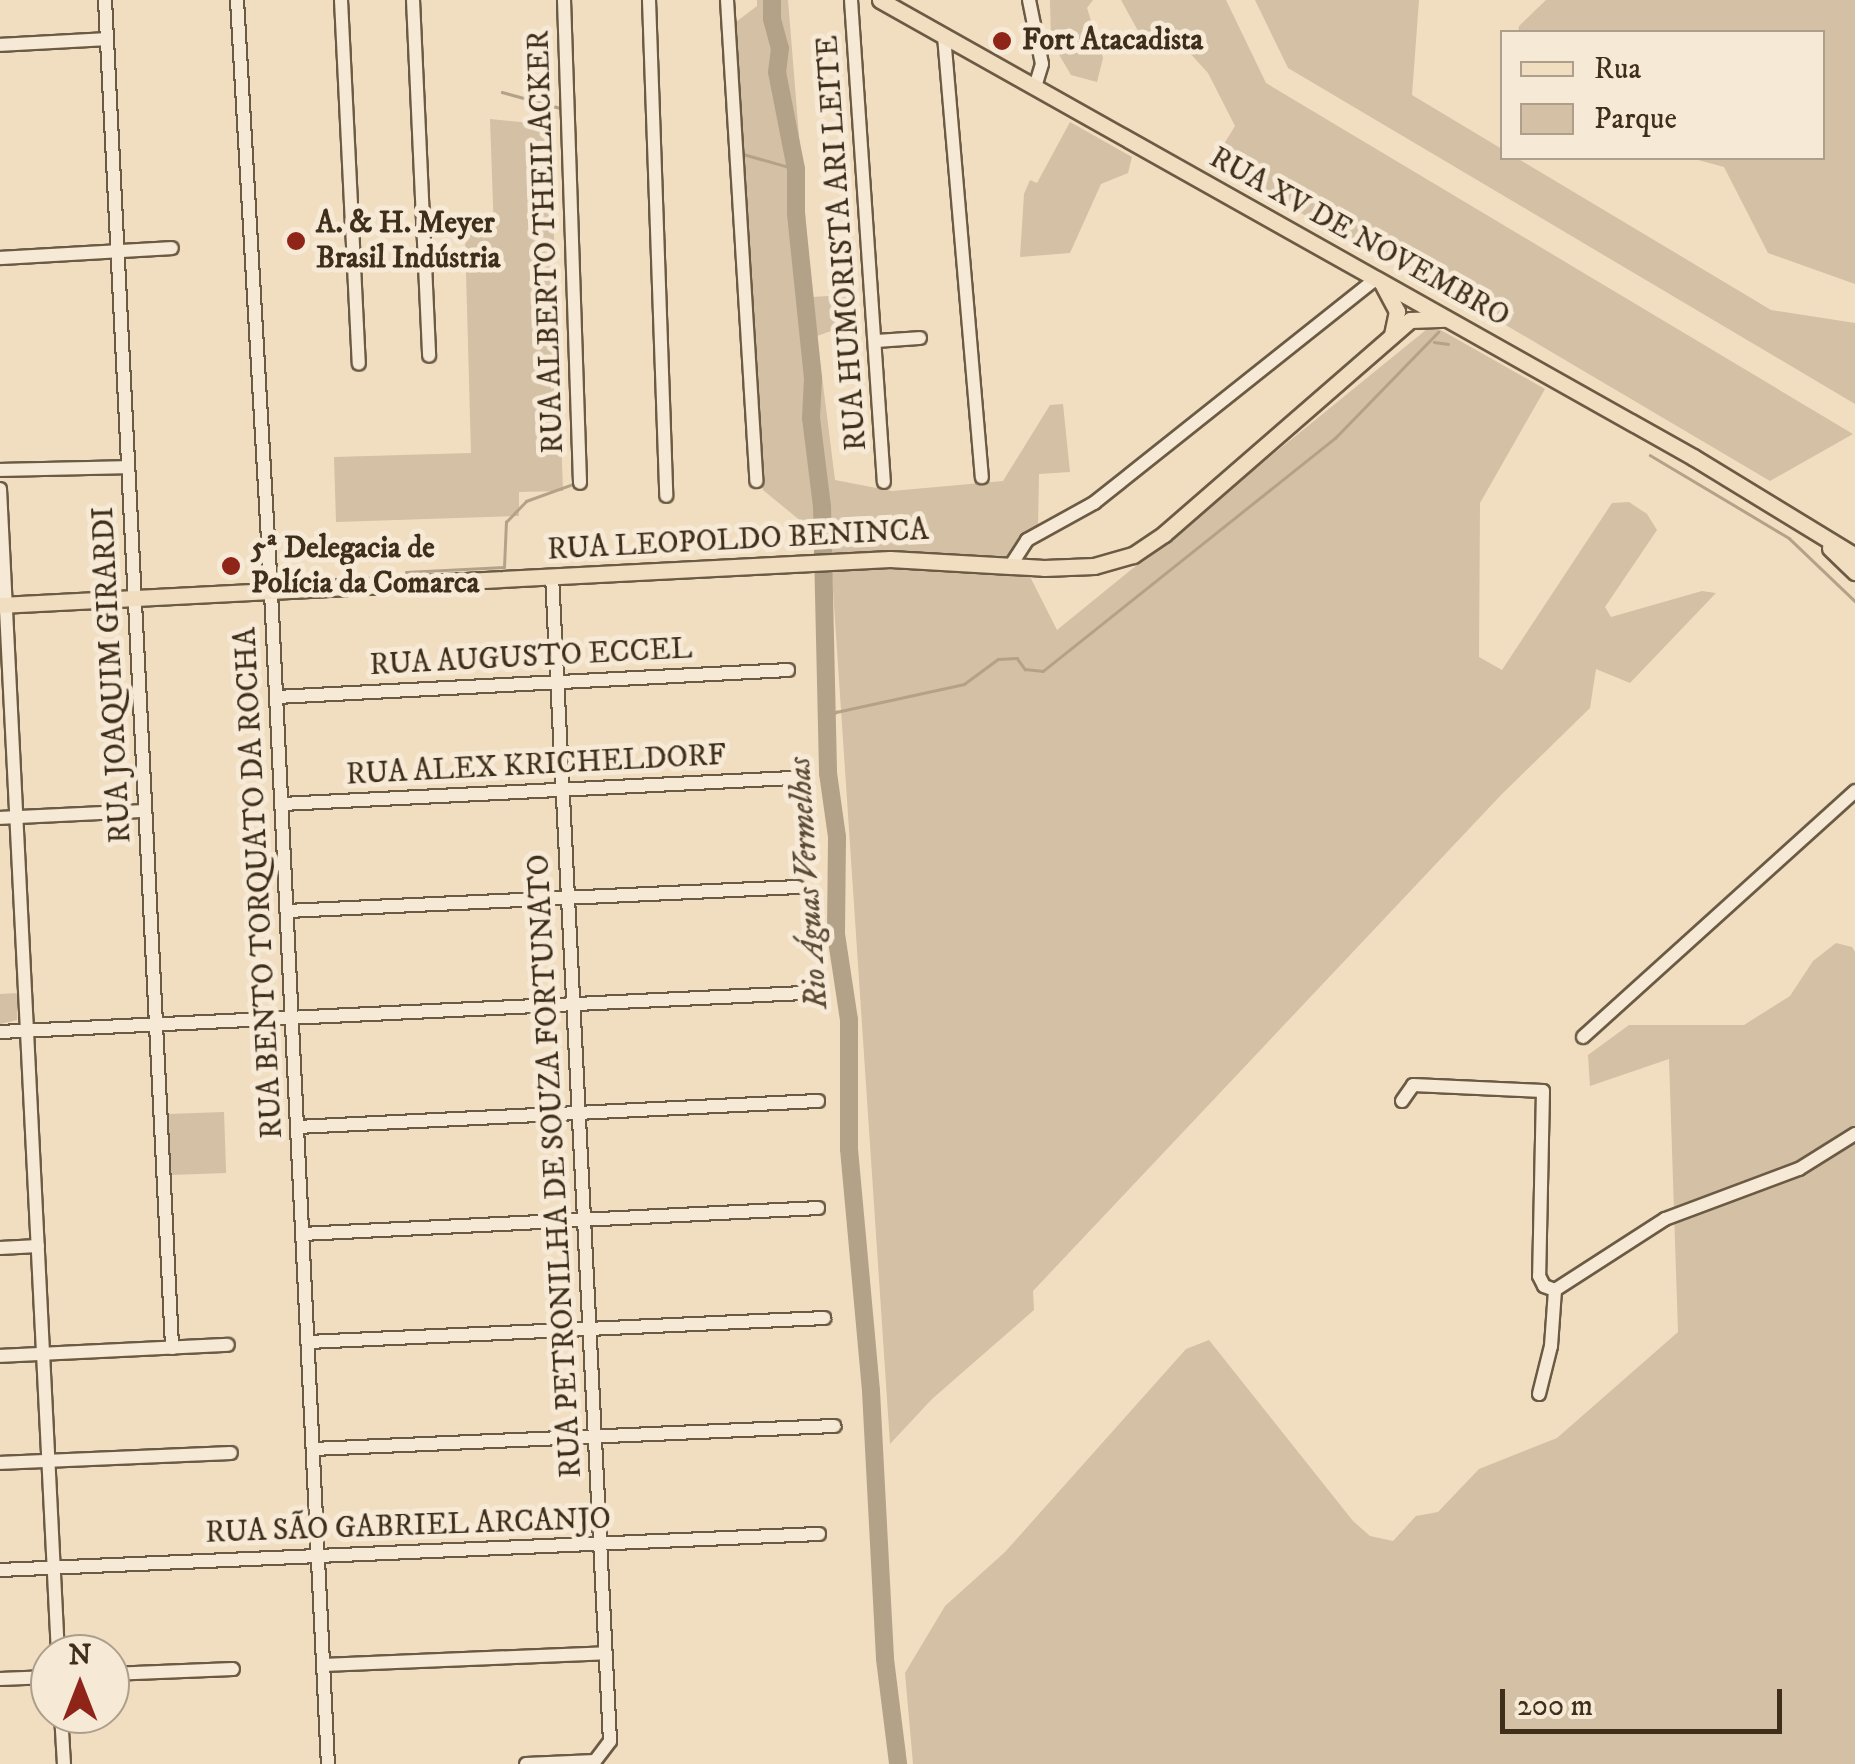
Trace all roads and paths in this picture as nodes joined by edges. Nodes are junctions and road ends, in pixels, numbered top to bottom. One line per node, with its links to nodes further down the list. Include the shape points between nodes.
1 (105, 0): 12 (street, RUA JOAQUIM GIRARDI)
2 (237, 0): 38 (street, RUA BENTO TORQUATO DA ROCHA)
3 (341, 0): 24 (street)
4 (413, 0): 23 (street)
5 (564, 0): 30 (street, RUA ALBERTO THEILACKER)
6 (650, 0): 32 (street)
7 (727, 0): 28 (street)
8 (851, 0): 22 (street, RUA HUMORISTA ARI LEITE)
9 (880, 0): 11 (main road, RUA XV DE NOVEMBRO)
10 (1029, 0): 14 (street, via 1042,64)
11 (944, 36): 14 (main road, RUA XV DE NOVEMBRO); 27 (street)
12 (107, 40): 13 (street); 16 (street, RUA JOAQUIM GIRARDI)
13 (0, 45)
14 (1034, 87): 18 (main road, RUA XV DE NOVEMBRO)
15 (172, 248): 16 (street)
16 (118, 252): 17 (street); 25 (street, RUA JOAQUIM GIRARDI)
17 (0, 258)
18 (1376, 279): 19 (main road, RUA XV DE NOVEMBRO); 20 (main road, via 1396,305); 35 (street, via 1094,503 1027,540)
19 (1446, 319): 20 (main road, RUA LEOPOLDO BENINCA, via 1419,316); 33 (main road, RUA XV DE NOVEMBRO)
20 (1392, 336): 35 (main road, RUA LEOPOLDO BENINCA, via 1148,546 1094,566)
21 (920, 338): 22 (street)
22 (874, 341): 29 (street, RUA HUMORISTA ARI LEITE)
23 (429, 356)
24 (359, 364)
25 (128, 466): 26 (street); 39 (street, RUA JOAQUIM GIRARDI)
26 (0, 470)
27 (982, 477)
28 (756, 481)
29 (884, 482)
30 (580, 484)
31 (0, 489): 40 (street)
32 (666, 496)
33 (1810, 527): 34 (main road, RUA XV DE NOVEMBRO); 36 (main road, RUA XV DE NOVEMBRO)
34 (1855, 556)
35 (1011, 565): 37 (main road, RUA LEOPOLDO BENINCA, via 920,558)
36 (1855, 572)
37 (552, 577): 38 (main road, RUA LEOPOLDO BENINCA); 42 (street, RUA PETRONILHA DE SOUZA FORTUNATO)
38 (272, 592): 39 (main road, RUA LEOPOLDO BENINCA); 43 (street, RUA BENTO TORQUATO DA ROCHA)
39 (135, 598): 40 (main road, RUA LEOPOLDO BENINCA); 48 (street, RUA JOAQUIM GIRARDI)
40 (3, 605): 49 (street)
41 (788, 670): 42 (street, RUA AUGUSTO ECCEL)
42 (557, 682): 43 (street, RUA AUGUSTO ECCEL); 45 (street, RUA PETRONILHA DE SOUZA FORTUNATO)
43 (276, 697): 47 (street, RUA BENTO TORQUATO DA ROCHA)
44 (792, 778): 45 (street, RUA ALEX KRICHELDORF)
45 (563, 790): 47 (street, RUA ALEX KRICHELDORF); 52 (street, RUA PETRONILHA DE SOUZA FORTUNATO)
46 (1855, 791): 60 (street)
47 (282, 804): 53 (street, RUA BENTO TORQUATO DA ROCHA)
48 (145, 810): 49 (street); 57 (street, RUA JOAQUIM GIRARDI)
49 (16, 817): 50 (street); 58 (street)
50 (0, 818)
51 (797, 887): 52 (street)
52 (568, 898): 53 (street); 55 (street, RUA PETRONILHA DE SOUZA FORTUNATO)
53 (287, 911): 56 (street, RUA BENTO TORQUATO DA ROCHA)
54 (804, 993): 55 (street)
55 (573, 1004): 56 (street); 63 (street, RUA PETRONILHA DE SOUZA FORTUNATO)
56 (292, 1018): 57 (street); 64 (street, RUA BENTO TORQUATO DA ROCHA)
57 (156, 1024): 58 (street); 76 (street, RUA JOAQUIM GIRARDI)
58 (27, 1031): 59 (street); 69 (street)
59 (0, 1032)
60 (1583, 1037)
61 (818, 1101): 63 (street)
62 (1402, 1102): 71 (street, via 1413,1085 1542,1091 1539,1269 1541,1282)
63 (579, 1113): 64 (street); 67 (street, RUA PETRONILHA DE SOUZA FORTUNATO)
64 (297, 1127): 68 (street, RUA BENTO TORQUATO DA ROCHA)
65 (1855, 1134): 71 (street, via 1799,1169 1665,1219)
66 (818, 1208): 67 (street)
67 (584, 1220): 68 (street); 73 (street, RUA PETRONILHA DE SOUZA FORTUNATO)
68 (302, 1234): 74 (street, RUA BENTO TORQUATO DA ROCHA)
69 (38, 1246): 70 (street); 77 (street)
70 (0, 1248)
71 (1555, 1290): 79 (street)
72 (824, 1318): 73 (street)
73 (590, 1329): 74 (street); 81 (street, RUA PETRONILHA DE SOUZA FORTUNATO)
74 (308, 1342): 82 (street, RUA BENTO TORQUATO DA ROCHA)
75 (228, 1345): 76 (street)
76 (172, 1348): 77 (street)
77 (43, 1354): 78 (street); 84 (street)
78 (0, 1356)
79 (1539, 1394)
80 (834, 1426): 81 (street)
81 (595, 1436): 82 (street); 87 (street, RUA PETRONILHA DE SOUZA FORTUNATO)
82 (313, 1449): 88 (street, RUA BENTO TORQUATO DA ROCHA)
83 (231, 1453): 84 (street)
84 (49, 1461): 85 (street); 89 (street)
85 (0, 1463)
86 (819, 1534): 87 (street, RUA SÃO GABRIEL ARCANJO)
87 (600, 1544): 88 (street, RUA SÃO GABRIEL ARCANJO); 92 (street, RUA PETRONILHA DE SOUZA FORTUNATO)
88 (318, 1556): 89 (street, RUA SÃO GABRIEL ARCANJO); 93 (street, RUA BENTO TORQUATO DA ROCHA)
89 (54, 1567): 90 (street, RUA SÃO GABRIEL ARCANJO); 91 (street)
90 (0, 1570)
91 (57, 1634)
92 (606, 1653): 93 (street); 101 (street, RUA PETRONILHA DE SOUZA FORTUNATO, via 606,1752 595,1761)
93 (323, 1665): 100 (street, RUA BENTO TORQUATO DA ROCHA)
94 (233, 1669): 95 (street)
95 (130, 1673)
96 (30, 1678): 97 (street)
97 (0, 1679)
98 (63, 1734): 99 (street)
99 (64, 1764)
100 (328, 1764)
101 (526, 1764)

